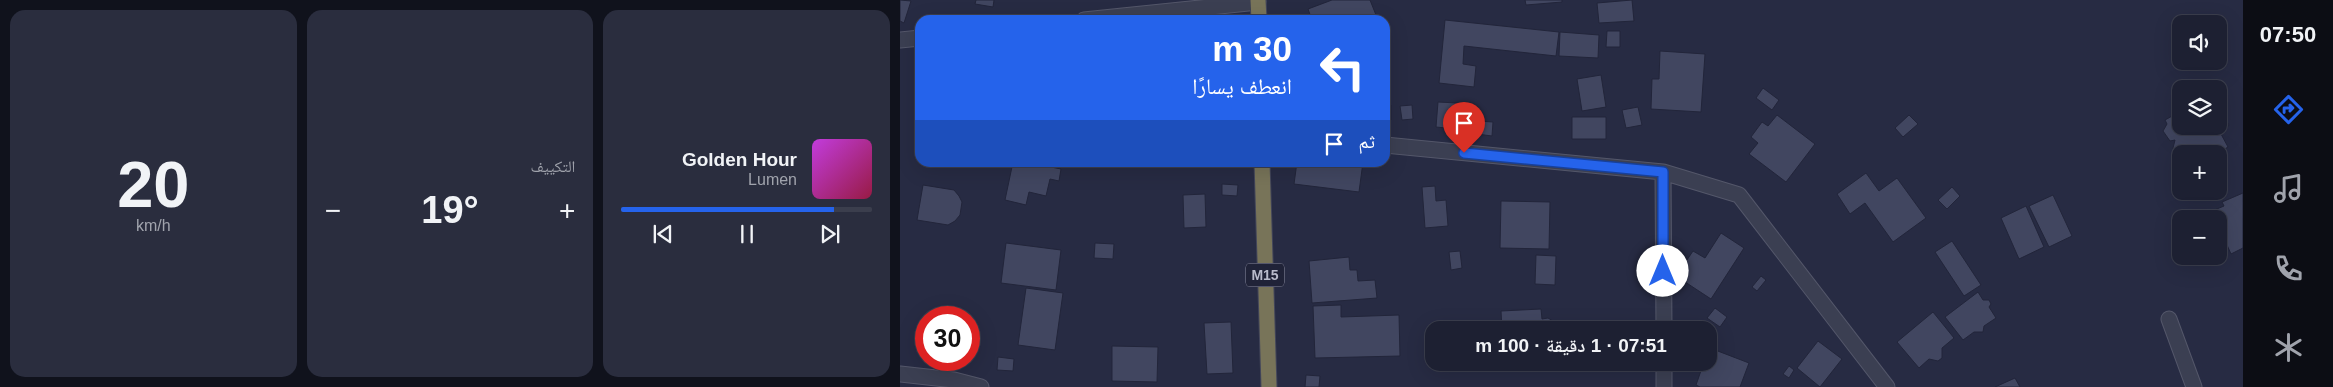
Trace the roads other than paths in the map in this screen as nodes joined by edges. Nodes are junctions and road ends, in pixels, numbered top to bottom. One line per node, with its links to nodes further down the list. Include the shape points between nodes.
1 (1258, 1): 2 (street); 3 (highway)
2 (1130, 15)
3 (1259, 15)
4 (915, 38): 5 (street)
5 (900, 40)
6 (1390, 145): 8 (street)
7 (1262, 167): 14 (highway, M15)
8 (1663, 172): 10 (street); 16 (street, via 1739,195)
9 (2169, 319): 17 (street)
10 (1664, 321)
11 (1664, 371): 15 (street)
12 (900, 374): 13 (street, via 954,380)
13 (981, 387)
14 (1268, 387)
15 (1664, 387)
16 (1887, 387)
17 (2194, 387)

